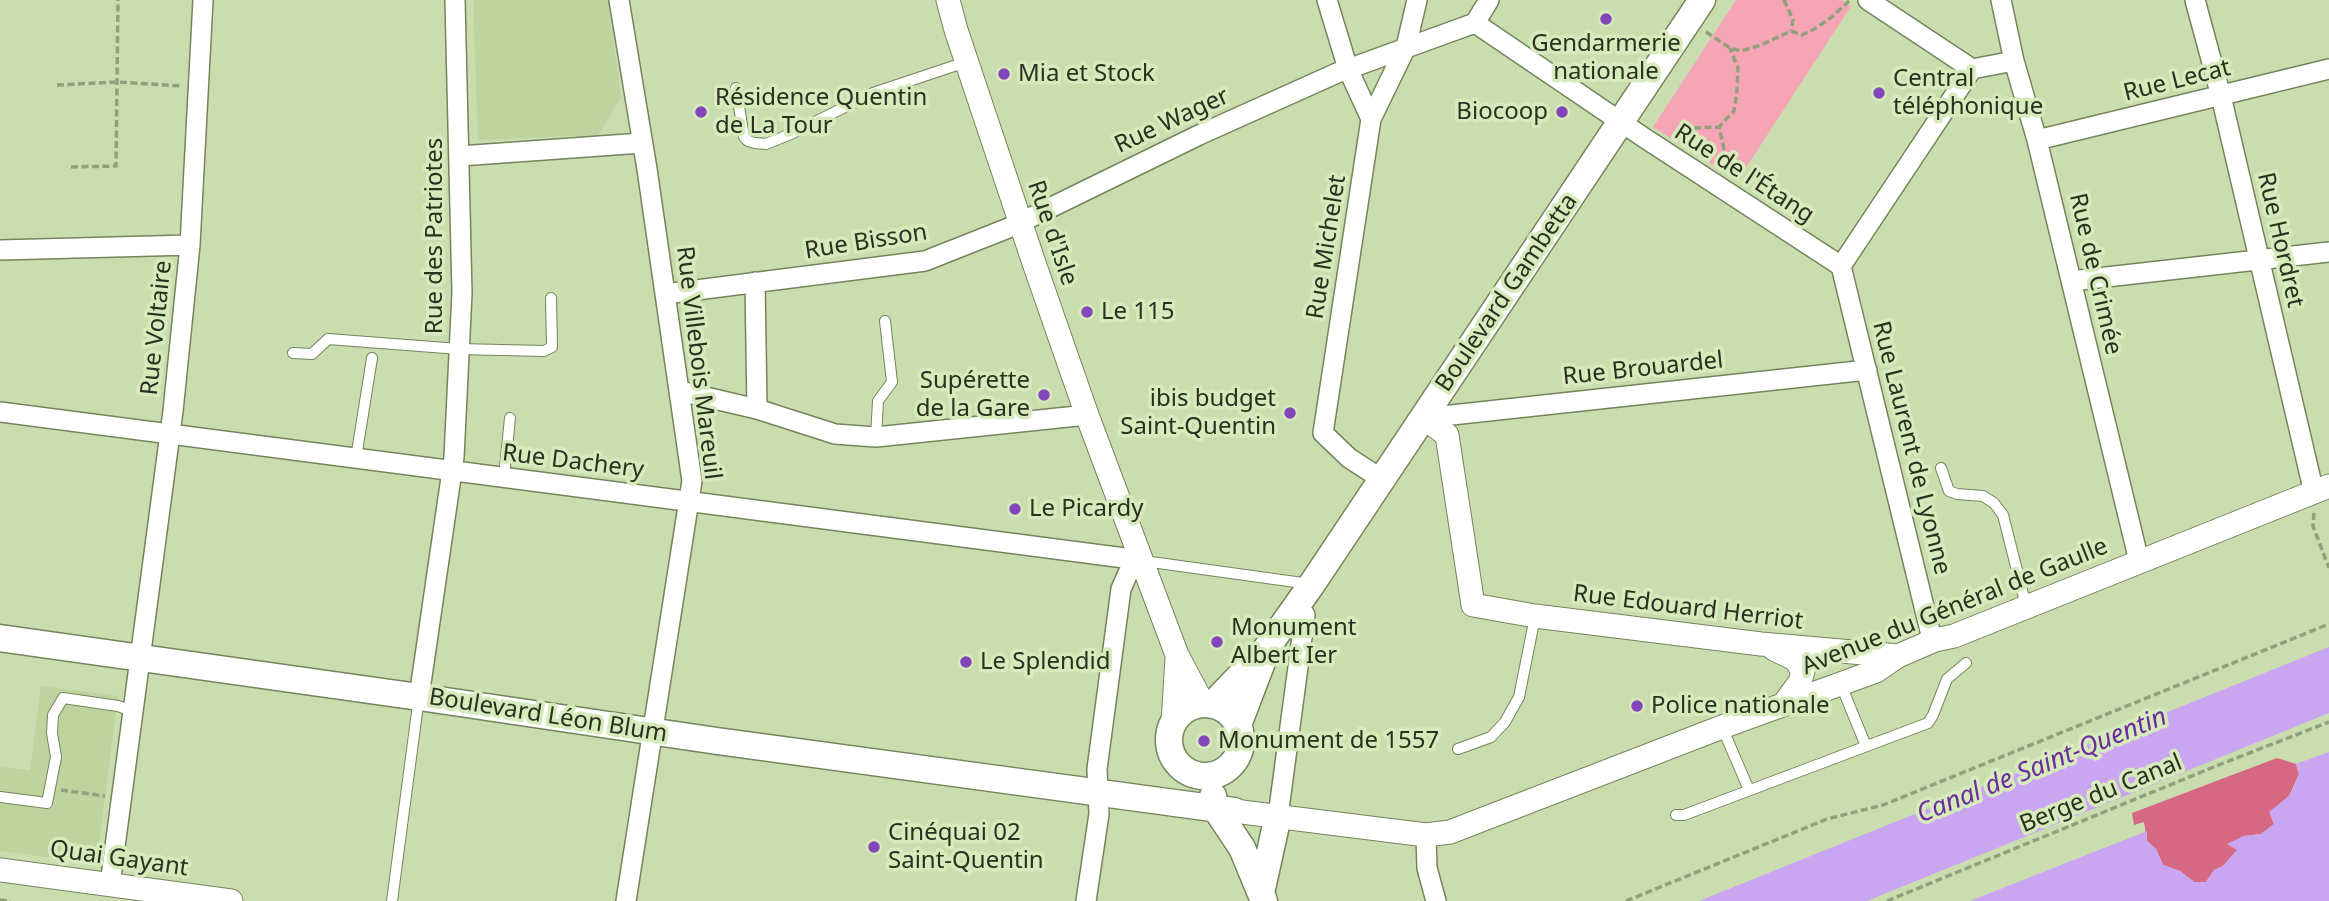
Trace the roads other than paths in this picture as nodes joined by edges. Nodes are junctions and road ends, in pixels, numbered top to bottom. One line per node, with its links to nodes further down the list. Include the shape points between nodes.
1 (204, 0): 27 (street, Rue Voltaire)
2 (454, 0): 25 (street, Rue des Patriotes)
3 (619, 0): 24 (street, Rue Villebois Mareuil)
4 (948, 0): 15 (street, Rue d'Isle)
5 (1327, 0): 16 (street)
6 (1417, 0): 13 (street)
7 (1489, 0): 12 (street)
8 (1868, 0): 17 (street)
9 (2001, 0): 14 (street, Rue de Crimée)
10 (2195, 0): 20 (street, Rue Hordret)
11 (1695, 10): 22 (main road, Boulevard Gambetta)
12 (1475, 23): 13 (street, Rue Wager); 22 (street, Rue de l'Étang)
13 (1406, 47): 16 (street, Rue Wager); 21 (street)
14 (2014, 61): 17 (street); 23 (street, Rue de Crimée)
15 (967, 62): 19 (lane, via 873,93 766,144 744,137); 26 (street, Rue d'Isle)
16 (1348, 69): 21 (street); 26 (street, Rue Wager)
17 (1972, 69): 31 (street)
18 (2329, 69): 20 (street, Rue Lecat)
19 (736, 88)
20 (2221, 96): 23 (street, Rue Lecat); 30 (street, Rue Hordret)
21 (1371, 119): 53 (street, Rue Michelet, via 1323,433 1349,458)
22 (1621, 122): 31 (street, Rue de l'Étang); 46 (main road, Boulevard Gambetta)
23 (2038, 140): 32 (street, Rue de Crimée)
24 (642, 143): 25 (street); 34 (street, Rue Villebois Mareuil)
25 (460, 156): 37 (street, Rue des Patriotes)
26 (1020, 222): 33 (street, Rue Bisson, via 925,261); 44 (street, Rue d'Isle)
27 (190, 245): 28 (street); 47 (street, Rue Voltaire)
28 (0, 250)
29 (2329, 251): 30 (street)
30 (2260, 260): 32 (street); 54 (street, Rue Hordret, via 2311,480)
31 (1841, 266): 40 (street, Rue Laurent de Lyonne)
32 (2071, 281): 57 (street, Rue de Crimée)
33 (755, 282): 34 (street, Rue Bisson); 42 (street)
34 (665, 294): 41 (street, Rue Villebois Mareuil)
35 (551, 298): 37 (lane, via 550,349)
36 (885, 321): 48 (lane, via 892,382 878,401)
37 (459, 349): 38 (lane, via 328,339 312,354); 51 (street, Rue des Patriotes)
38 (293, 353)
39 (372, 358): 49 (lane)
40 (1867, 370): 46 (street, Rue Brouardel); 62 (street, Rue Laurent de Lyonne)
41 (680, 391): 42 (street); 55 (street, Rue Villebois Mareuil, via 692,481)
42 (757, 409): 48 (street, via 835,434)
43 (0, 412): 47 (street, Rue Dachery)
44 (1087, 415): 48 (street); 56 (street, Rue d'Isle)
45 (510, 418): 52 (lane)
46 (1424, 418): 53 (main road, Boulevard Gambetta); 60 (street, Rue Edouard Herriot, via 1447,435 1473,605)
47 (169, 434): 49 (street, Rue Dachery); 67 (street, Rue Voltaire)
48 (876, 437)
49 (356, 458): 51 (street, Rue Dachery)
50 (1941, 468): 59 (lane, via 1949,491 1983,496 2003,515)
51 (453, 471): 52 (street, Rue Dachery); 70 (street, Rue des Patriotes)
52 (504, 477): 55 (street, Rue Dachery)
53 (1383, 480): 58 (main road, Boulevard Gambetta)
54 (2322, 489): 57 (street, Avenue du Général de Gaulle)
55 (689, 501): 56 (street, Rue Dachery); 77 (street, Rue Villebois Mareuil)
56 (1140, 560): 58 (lane); 65 (street, Rue d'Isle); 82 (street, via 1121,589)
57 (2138, 561): 59 (street, Avenue du Général de Gaulle)
58 (1304, 595): 64 (main road, Boulevard Gambetta); 88 (street)
59 (2026, 607): 62 (street, Avenue du Général de Gaulle)
60 (1535, 616): 63 (street, Rue Edouard Herriot); 79 (lane, via 1519,697 1491,737)
61 (0, 638): 67 (main road, Boulevard Léon Blum)
62 (1935, 640): 66 (street, Avenue du Général de Gaulle)
63 (1760, 644): 66 (street, Rue Edouard Herriot); 72 (street, via 1795,659 1803,671)
64 (1266, 649): 71 (main road); 75 (main road)
65 (1177, 655): 71 (street, Rue d'Isle); 74 (street)
66 (1898, 656): 69 (street, Avenue du Général de Gaulle, via 1876,671)
67 (139, 658): 70 (main road, Boulevard Léon Blum); 73 (street, Rue Voltaire)
68 (1966, 663): 78 (lane, via 1947,679 1928,723)
69 (1841, 684): 72 (street, Avenue du Général de Gaulle); 78 (lane)
70 (419, 697): 77 (main road, Boulevard Léon Blum); 94 (lane)
71 (1208, 704): 74 (main road, via 1184,711); 75 (main road, via 1227,712)
72 (1783, 705): 76 (street, Avenue du Général de Gaulle)
73 (132, 711): 83 (lane, via 63,698 53,715 56,757 47,803); 91 (street, Rue Voltaire)
74 (1173, 723): 80 (main road, via 1170,748)
75 (1238, 725): 80 (main road, via 1236,758)
76 (1722, 727): 81 (lane); 89 (street, Avenue du Général de Gaulle, via 1472,825)
77 (653, 732): 82 (main road, Boulevard Léon Blum); 95 (street, Rue Villebois Mareuil)
78 (1866, 746): 81 (lane)
79 (1458, 749)
80 (1203, 772): 84 (main road); 85 (main road); 86 (main road)
81 (1749, 790): 87 (lane)
82 (1097, 793): 84 (main road, Boulevard Léon Blum); 96 (street, via 1099,814)
83 (0, 797)
84 (1149, 800): 85 (main road, Boulevard Léon Blum)
85 (1181, 804): 86 (main road, Boulevard Léon Blum)
86 (1225, 810): 88 (street, Avenue du Général de Gaulle); 92 (main road)
87 (1676, 815)
88 (1278, 816): 89 (street, Avenue du Général de Gaulle); 92 (main road)
89 (1426, 835): 97 (street, via 1427,868)
90 (0, 870): 91 (street, Quai Gayant)
91 (110, 884): 93 (street, Quai Gayant)
92 (1262, 897)
93 (231, 901)
94 (392, 901)
95 (626, 901)
96 (1086, 901)
97 (1436, 901)

